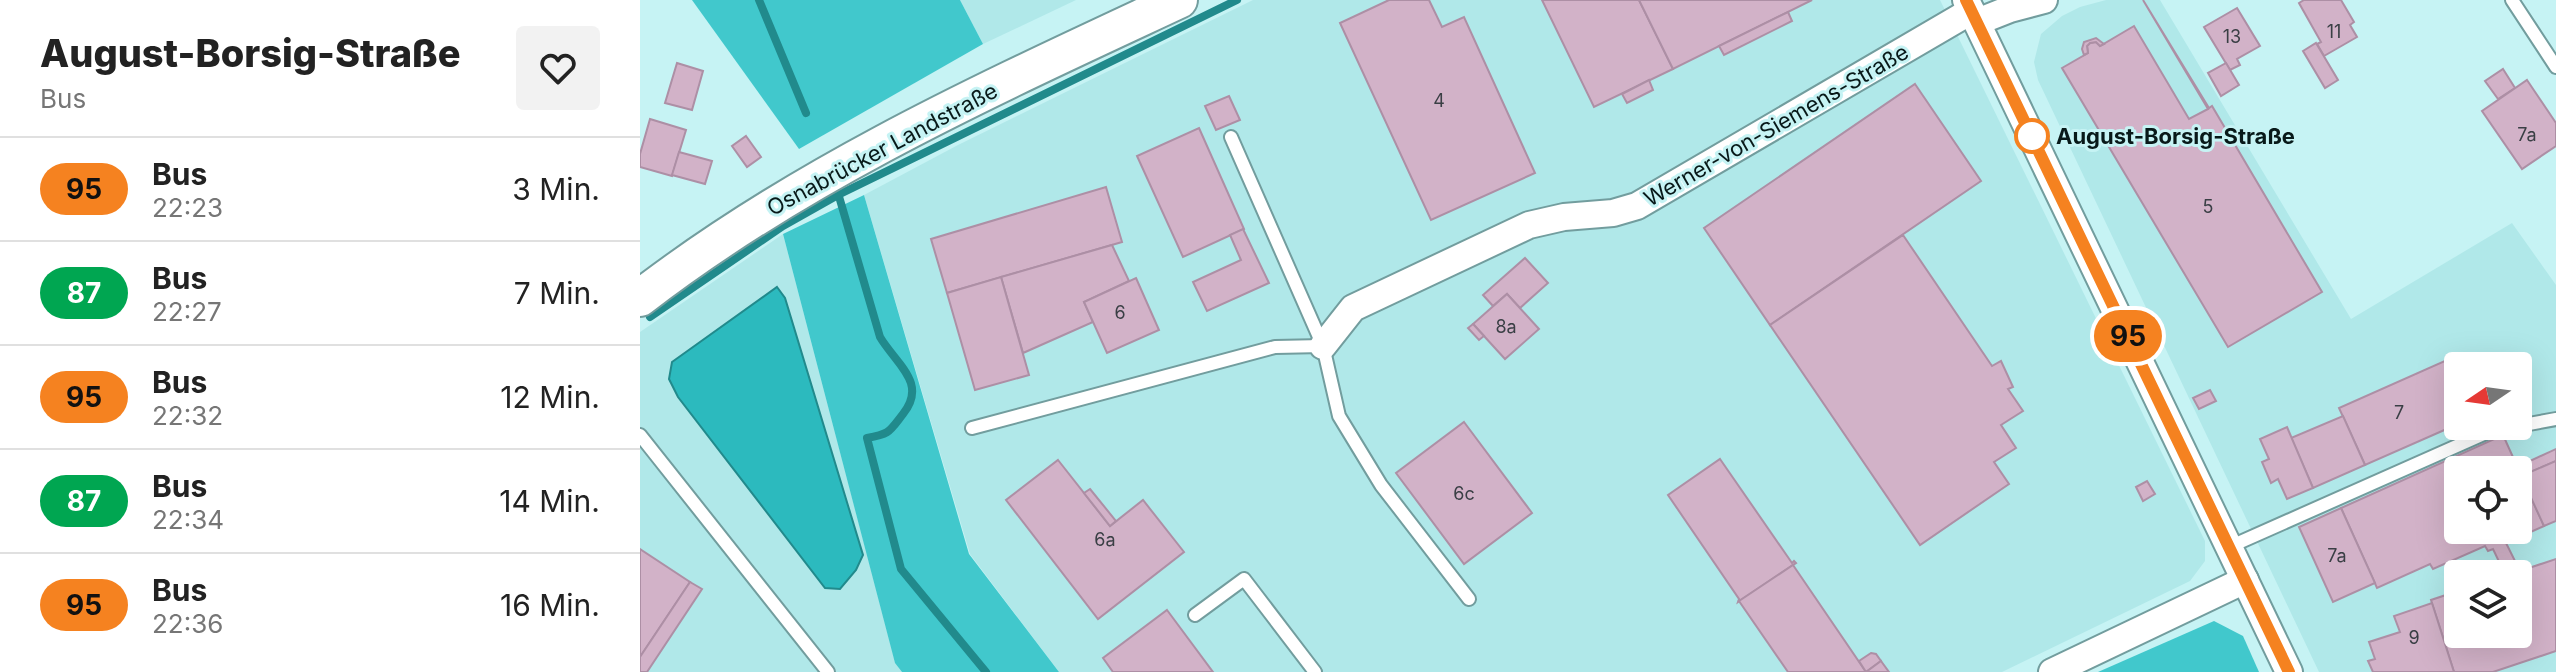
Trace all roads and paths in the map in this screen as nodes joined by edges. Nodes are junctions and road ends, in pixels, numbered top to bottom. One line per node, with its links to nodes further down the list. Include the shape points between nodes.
1 (1179, 0): 7 (street, Osnabrücker Landstraße, via 940,112 748,221)
2 (2044, 0): 4 (street)
3 (2512, 0): 5 (lane)
4 (1971, 11): 8 (street, Werner-von-Siemens-Straße, via 1637,206 1529,225 1353,308); 14 (street)
5 (2556, 67)
6 (1231, 137): 8 (lane)
7 (640, 298)
8 (1323, 346): 11 (lane, via 1275,347); 16 (lane, via 1339,416 1381,485)
9 (2556, 419): 10 (lane)
10 (2532, 423)
11 (972, 428)
12 (640, 435): 18 (lane)
13 (2470, 440): 14 (lane)
14 (2229, 547): 15 (street)
15 (2245, 580): 20 (street); 21 (street)
16 (1469, 599)
17 (1195, 615): 19 (lane, via 1244,579)
18 (828, 672)
19 (1315, 672)
20 (2052, 672)
21 (2289, 672)

